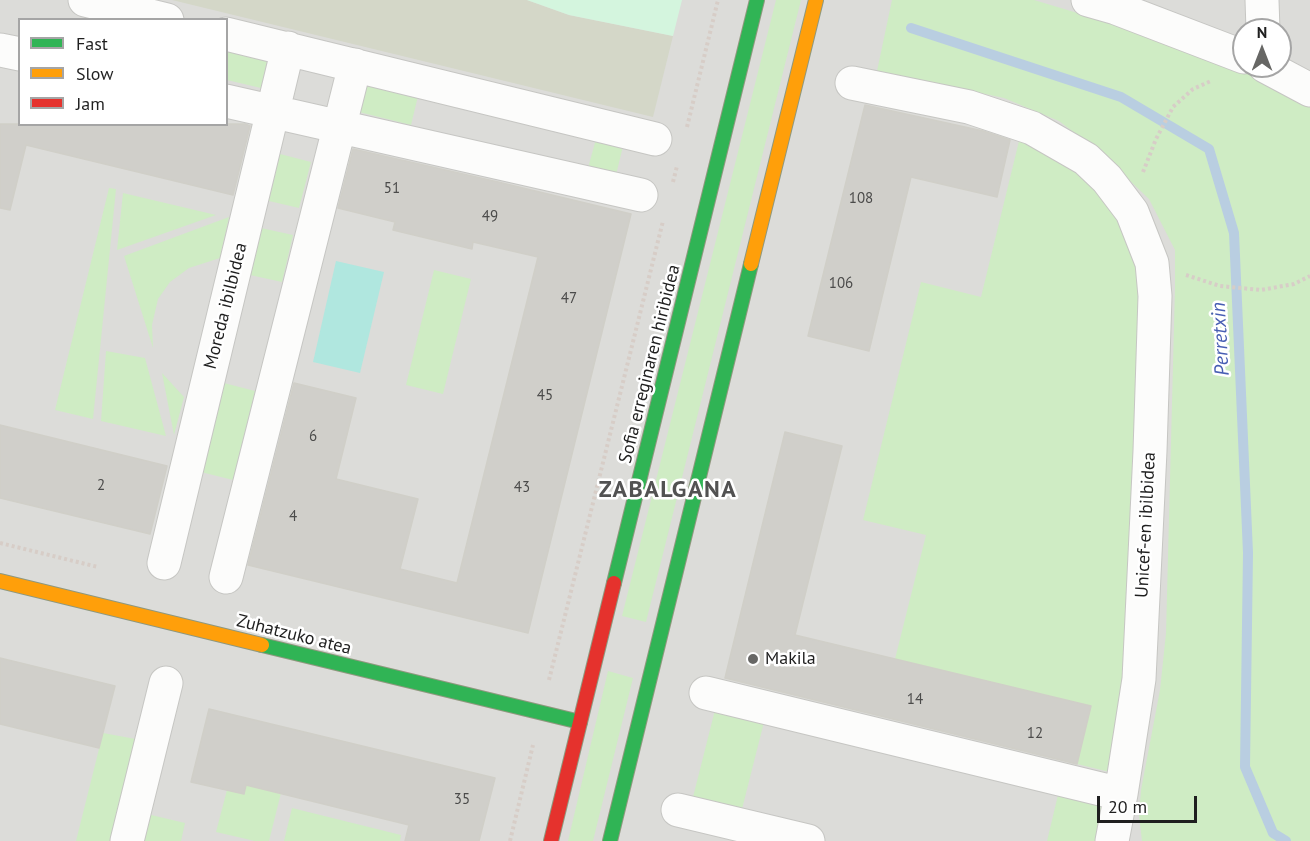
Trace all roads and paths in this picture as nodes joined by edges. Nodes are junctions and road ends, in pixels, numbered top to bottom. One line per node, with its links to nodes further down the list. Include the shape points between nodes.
1 (85, 0): 7 (street)
2 (718, 0): 22 (path)
3 (757, 0): 35 (main road, Sofia erreginaren hiribidea)
4 (816, 0): 41 (main road)
5 (1088, 0): 12 (street)
6 (1262, 0): 8 (street)
7 (159, 18)
8 (1263, 18)
9 (228, 34): 10 (street)
10 (288, 48): 14 (street); 20 (street, Moreda ibilbidea)
11 (0, 50): 13 (street)
12 (1232, 52)
13 (18, 54)
14 (355, 65): 21 (street); 22 (street)
15 (1288, 78): 18 (street)
16 (1214, 80): 24 (path, via 1194,89 1173,107)
17 (852, 83): 36 (street, Unicef-en ibilbidea, via 969,107 1032,128 1086,159 1132,212 1152,263 1155,296 1150,451 1138,679)
18 (1310, 90)
19 (228, 101): 20 (street)
20 (272, 112): 21 (street); 29 (street, Moreda ibilbidea)
21 (340, 127): 26 (street); 30 (street)
22 (669, 138)
23 (678, 160): 25 (path)
24 (1144, 168)
25 (672, 183)
26 (652, 207): 34 (path)
27 (1180, 273): 28 (path, via 1220,286 1261,290 1294,284)
28 (1310, 276)
29 (164, 563)
30 (226, 577)
31 (0, 581): 34 (main road, Zuhatzuko atea)
32 (166, 683): 38 (street)
33 (706, 693): 36 (street)
34 (541, 713): 35 (main road, Zuhatzuko atea); 39 (path)
35 (580, 722): 40 (main road, Sofia erreginaren hiribidea)
36 (1121, 794): 43 (street, Unicef-en ibilbidea)
37 (678, 810): 42 (street)
38 (127, 841)
39 (510, 841)
40 (551, 841)
41 (610, 841)
42 (808, 841)
43 (1113, 841)

